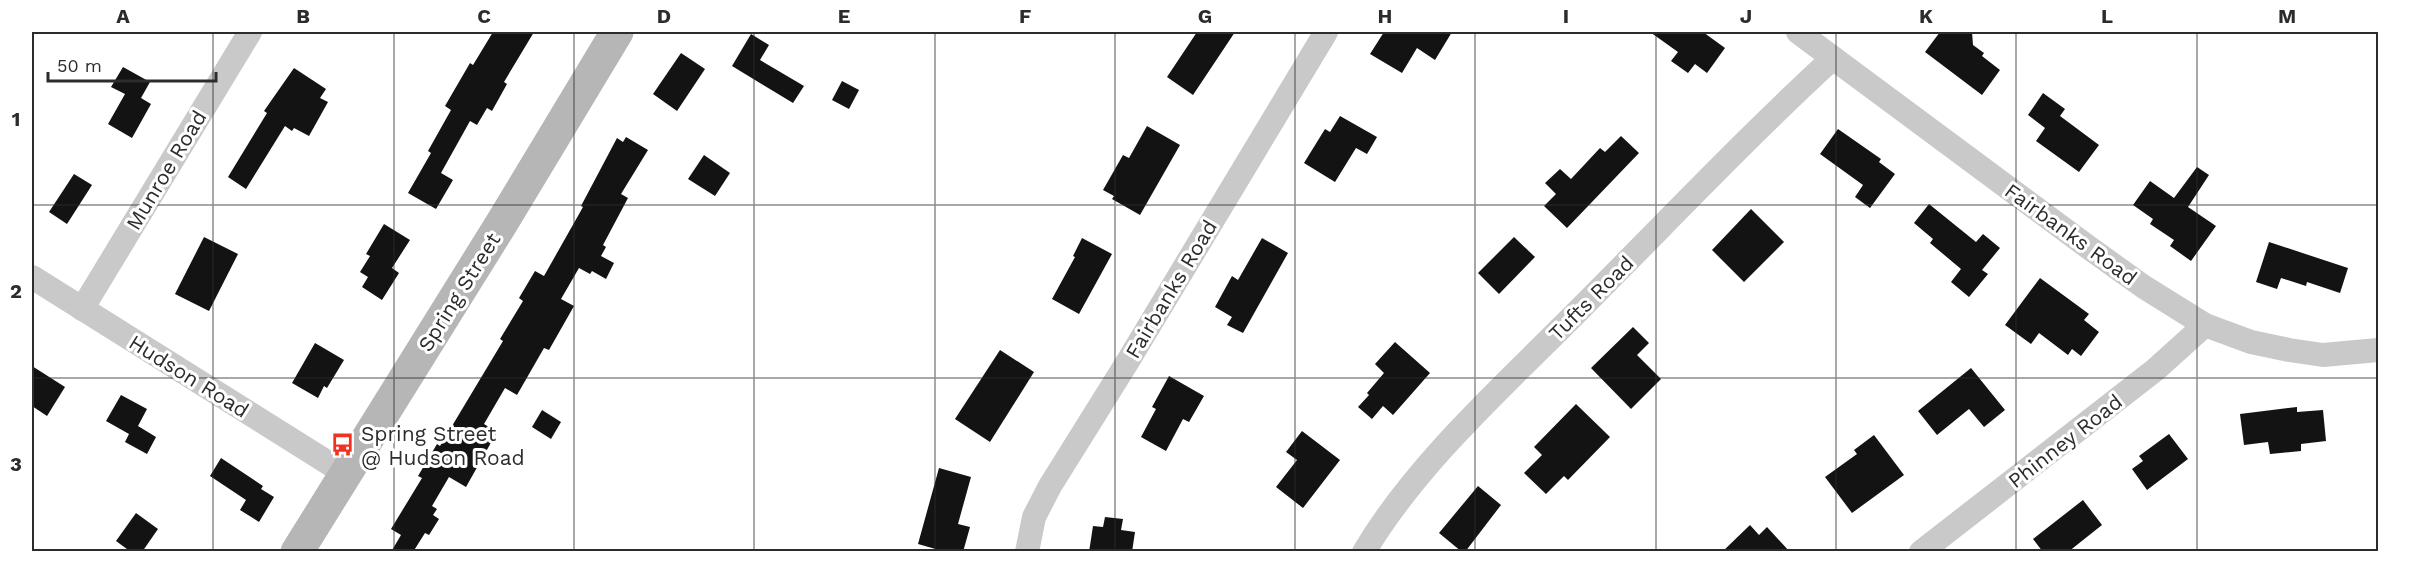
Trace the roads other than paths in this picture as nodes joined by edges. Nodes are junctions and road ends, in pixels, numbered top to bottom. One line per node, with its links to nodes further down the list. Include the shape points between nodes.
1 (250, 32): 7 (street, Munroe Road)
2 (617, 32): 10 (main road, Spring Street)
3 (1326, 32): 12 (street, Fairbanks Road, via 1050,486 1034,517)
4 (1798, 32): 5 (street, Fairbanks Road)
5 (1833, 58): 8 (street, Fairbanks Road, via 2134,280); 13 (street, Tufts Road, via 1779,107 1480,409 1405,491)
6 (32, 278): 7 (street, Hudson Road)
7 (82, 309): 10 (street, Hudson Road)
8 (2205, 325): 9 (street, Fairbanks Road, via 2251,342 2323,355); 14 (street, Phinney Road, via 2138,384)
9 (2379, 350)
10 (346, 474): 11 (main road, Spring Street)
11 (297, 552)
12 (1027, 552)
13 (1364, 552)
14 (1921, 552)

